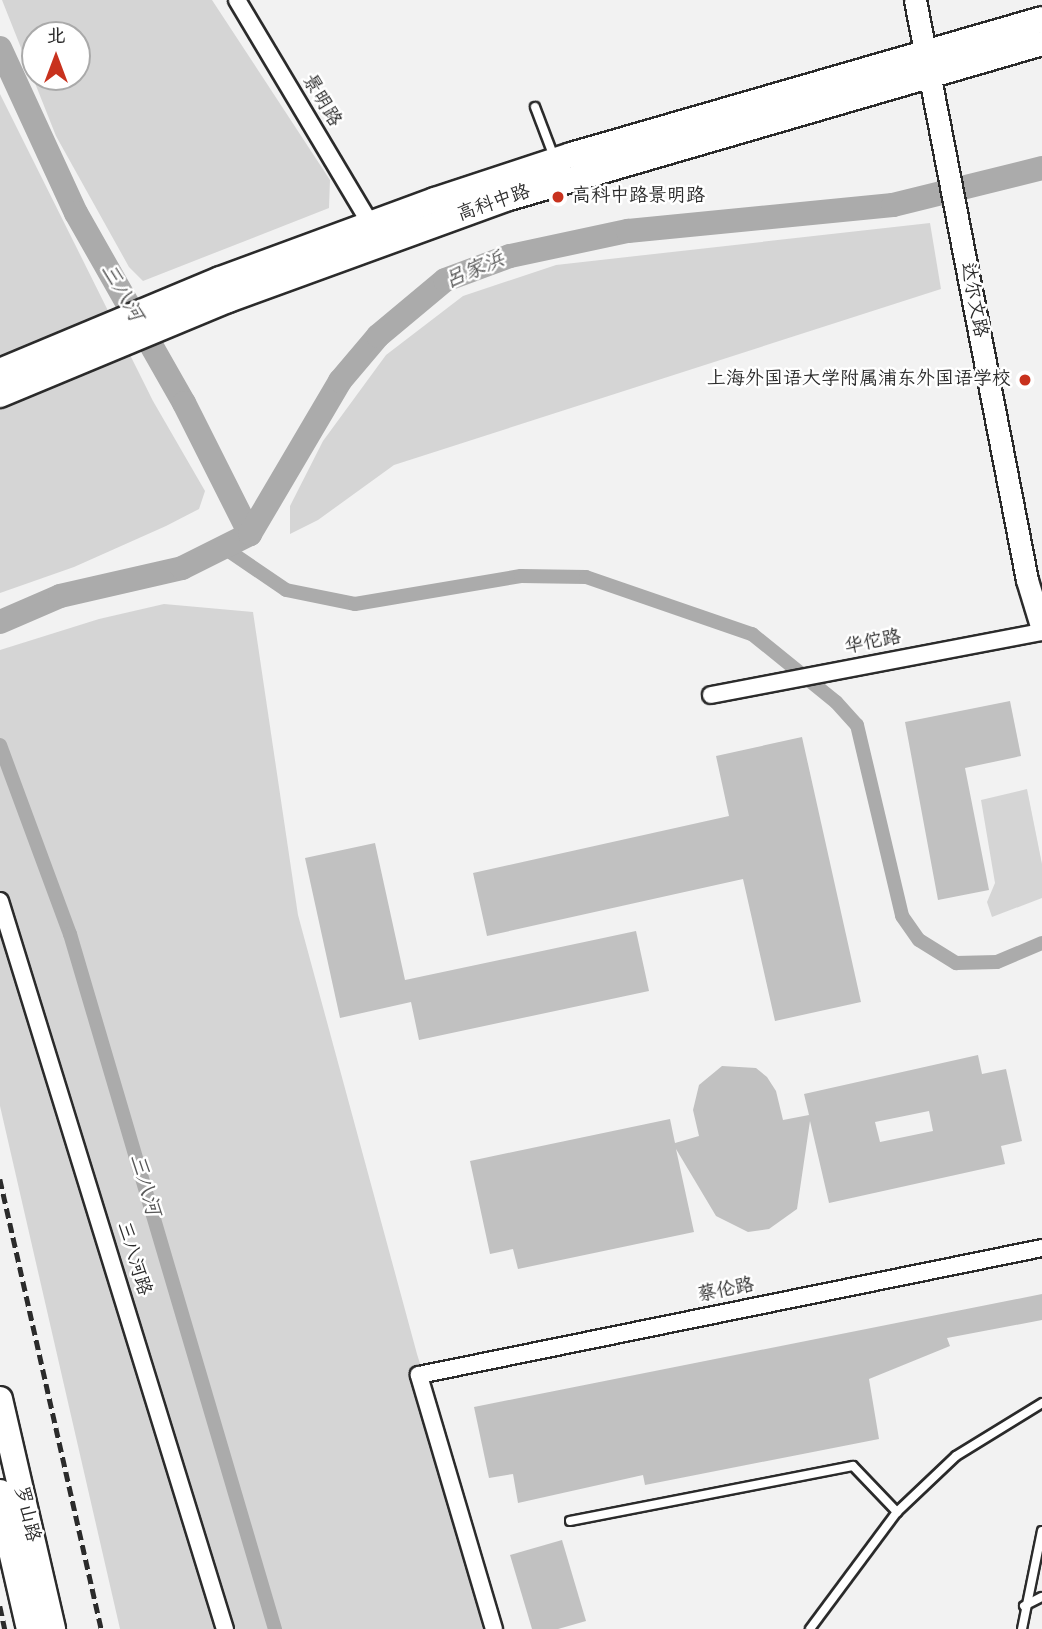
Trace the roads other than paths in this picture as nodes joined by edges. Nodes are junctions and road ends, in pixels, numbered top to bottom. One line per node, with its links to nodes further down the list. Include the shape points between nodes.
1 (237, 0): 9 (street, 景明路)
2 (915, 0): 6 (street)
3 (926, 0): 6 (street)
4 (1042, 19): 6 (main road, 高科中路)
5 (1042, 43): 6 (main road, 高科中路)
6 (933, 62): 8 (main road, 高科中路); 10 (street, 达尔文路); 11 (main road, 高科中路)
7 (534, 107): 8 (lane)
8 (555, 160): 9 (main road, 高科中路)
9 (370, 223): 11 (main road, 高科中路)
10 (968, 249): 15 (street, 达尔文路); 16 (street, 达尔文路, via 1027,579)
11 (162, 315): 12 (main road, 高科中路)
12 (123, 332): 13 (main road, 高科中路); 14 (main road, 高科中路)
13 (0, 370)
14 (0, 395)
15 (1042, 595)
16 (1042, 630): 17 (street, 华佗路)
17 (711, 695)
18 (0, 901): 30 (street, 三八河路)
19 (1042, 1248): 31 (street, 蔡伦路, via 419,1375)
20 (0, 1399): 29 (main road, 罗山路)
21 (1042, 1403): 23 (lane, via 956,1456)
22 (0, 1494): 28 (highway)
23 (897, 1512): 24 (lane, via 853,1466); 32 (lane)
24 (570, 1521)
25 (1042, 1531): 27 (lane)
26 (1042, 1597): 27 (lane)
27 (1024, 1606): 33 (lane)
28 (31, 1629)
29 (53, 1629)
30 (225, 1629)
31 (494, 1629)
32 (810, 1629)
33 (1022, 1629)

